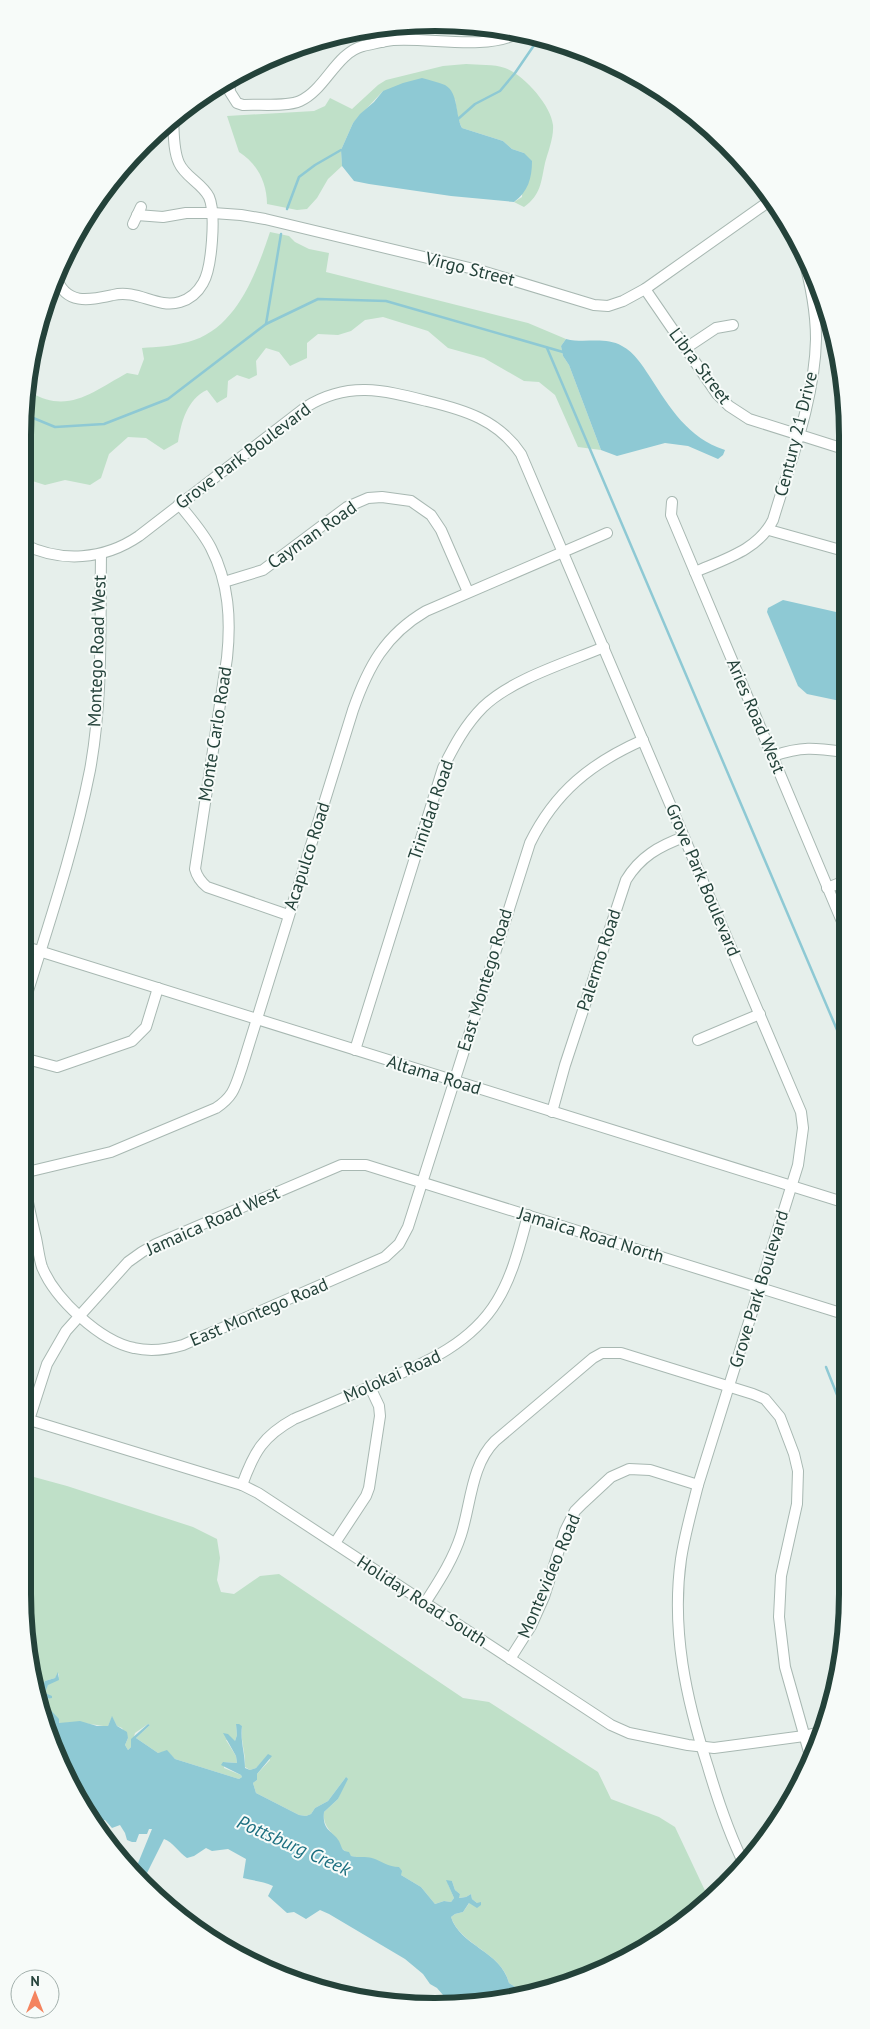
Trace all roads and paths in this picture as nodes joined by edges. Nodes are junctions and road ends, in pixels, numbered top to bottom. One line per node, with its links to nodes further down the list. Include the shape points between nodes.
1 (381, 35): 3 (street)
2 (505, 38): 3 (street, via 468,42)
3 (382, 42): 4 (street, via 353,50 308,96 293,103 243,105 237,103)
4 (230, 87)
5 (174, 127): 7 (street, via 179,163 184,172 203,188)
6 (766, 204): 11 (street, Virgo Street)
7 (213, 213): 8 (street, Virgo Street, via 163,217); 9 (street, via 208,270 204,282 188,299 165,303 130,293 82,300 70,296); 11 (street, Virgo Street, via 265,219 482,271 594,305 623,302)
8 (137, 215)
9 (60, 285)
10 (810, 285): 14 (street, Century 21 Drive, via 816,339 811,388)
11 (645, 289): 13 (street, Libra Street)
12 (733, 325): 13 (street, via 716,328)
13 (686, 348): 14 (street, Libra Street, via 728,406 749,419)
14 (798, 433): 15 (street, Libra Street); 18 (street, Century 21 Drive)
15 (839, 447)
16 (672, 502): 24 (street, Aries Road West, via 671,515)
17 (179, 504): 22 (street, Grove Park Boulevard, via 313,403 349,391 379,390 475,415 506,435 528,468); 23 (street, Grove Park Boulevard, via 133,540); 25 (street, Monte Carlo Road, via 211,548)
18 (769, 530): 21 (street); 24 (street, Century 21 Drive, via 749,548)
19 (607, 533): 22 (street, Acapulco Road)
20 (31, 547): 23 (street, Grove Park Boulevard, via 57,556)
21 (839, 550)
22 (562, 551): 26 (street, Acapulco Road); 27 (street, Grove Park Boulevard)
23 (101, 554): 37 (street, Montego Road West, via 100,680 90,768 75,839)
24 (695, 572): 30 (street, Aries Road West)
25 (224, 582): 26 (street, Cayman Road, via 263,570 347,507 368,498 382,497 411,501 431,515 441,530); 34 (street, Monte Carlo Road, via 229,637 195,869 207,887)
26 (468, 592): 34 (street, Acapulco Road, via 412,619 394,634 372,664 353,710)
27 (604, 647): 28 (street, Grove Park Boulevard); 43 (street, Trinidad Road, via 499,693 460,735 443,768)
28 (643, 740): 31 (street, Grove Park Boulevard); 45 (street, East Montego Road, via 617,752 583,775 554,803 539,824 522,862)
29 (839, 751): 30 (street, via 807,748)
30 (773, 756): 33 (street, Aries Road West)
31 (684, 837): 40 (street, Grove Park Boulevard); 46 (street, Palermo Road, via 650,853 626,880)
32 (839, 883): 33 (street)
33 (827, 888): 35 (street, Aries Road West)
34 (288, 915): 41 (street, Acapulco Road)
35 (839, 915)
36 (31, 948): 37 (street, Altama Road)
37 (40, 951): 38 (street, Montego Road West); 39 (street, Altama Road)
38 (31, 979)
39 (158, 988): 41 (street, Altama Road); 44 (street, via 146,1027 132,1041 56,1067)
40 (760, 1014): 42 (street); 49 (street, Grove Park Boulevard, via 801,1112 802,1146)
41 (256, 1019): 43 (street, Altama Road); 47 (street, Acapulco Road, via 234,1091 216,1108 111,1152)
42 (698, 1040)
43 (355, 1050): 45 (street, Altama Road)
44 (31, 1060)
45 (454, 1081): 46 (street, Altama Road); 48 (street, East Montego Road)
46 (552, 1112): 49 (street, Altama Road)
47 (31, 1171)
48 (422, 1182): 51 (street, Jamaica Road North); 55 (street, Jamaica Road West, via 366,1165 341,1166 142,1252 128,1262); 55 (street, East Montego Road, via 406,1232 386,1258 183,1345 159,1350 134,1348 112,1340)
49 (792, 1186): 50 (street, Altama Road); 53 (street, Grove Park Boulevard)
50 (839, 1201)
51 (528, 1215): 53 (street, Jamaica Road North); 57 (street, Molokai Road, via 505,1285 477,1326 429,1361)
52 (31, 1218): 55 (street, via 42,1266 55,1290)
53 (760, 1287): 54 (street, Jamaica Road North); 56 (street, Grove Park Boulevard)
54 (839, 1312)
55 (80, 1316): 58 (street, Jamaica Road West, via 66,1331 47,1364)
56 (729, 1386): 61 (street, Grove Park Boulevard); 63 (street, via 621,1353 602,1353 593,1358 486,1451 478,1468 455,1553); 66 (street, via 765,1399 773,1407 794,1454 798,1490 781,1576 779,1617 785,1667)
57 (370, 1387): 60 (street, Molokai Road, via 279,1427 258,1448); 62 (street, via 380,1416 369,1488)
58 (31, 1406)
59 (31, 1421): 60 (street, Holiday Road South)
60 (242, 1485): 62 (street, Holiday Road South, via 258,1492)
61 (698, 1485): 64 (street, Montevideo Road, via 650,1470 628,1469 611,1477 575,1511 565,1530 544,1597 531,1626); 67 (street, Grove Park Boulevard, via 681,1560 678,1603 683,1672)
62 (335, 1543): 63 (street, Holiday Road South)
63 (425, 1603): 64 (street, Holiday Road South)
64 (510, 1659): 67 (street, Holiday Road South, via 611,1725 629,1733)
65 (814, 1734): 66 (street, Holiday Road South)
66 (804, 1736): 67 (street, Holiday Road South, via 714,1748); 68 (street)
67 (701, 1746): 69 (street, Grove Park Boulevard, via 722,1813)
68 (808, 1749)
69 (741, 1857)

